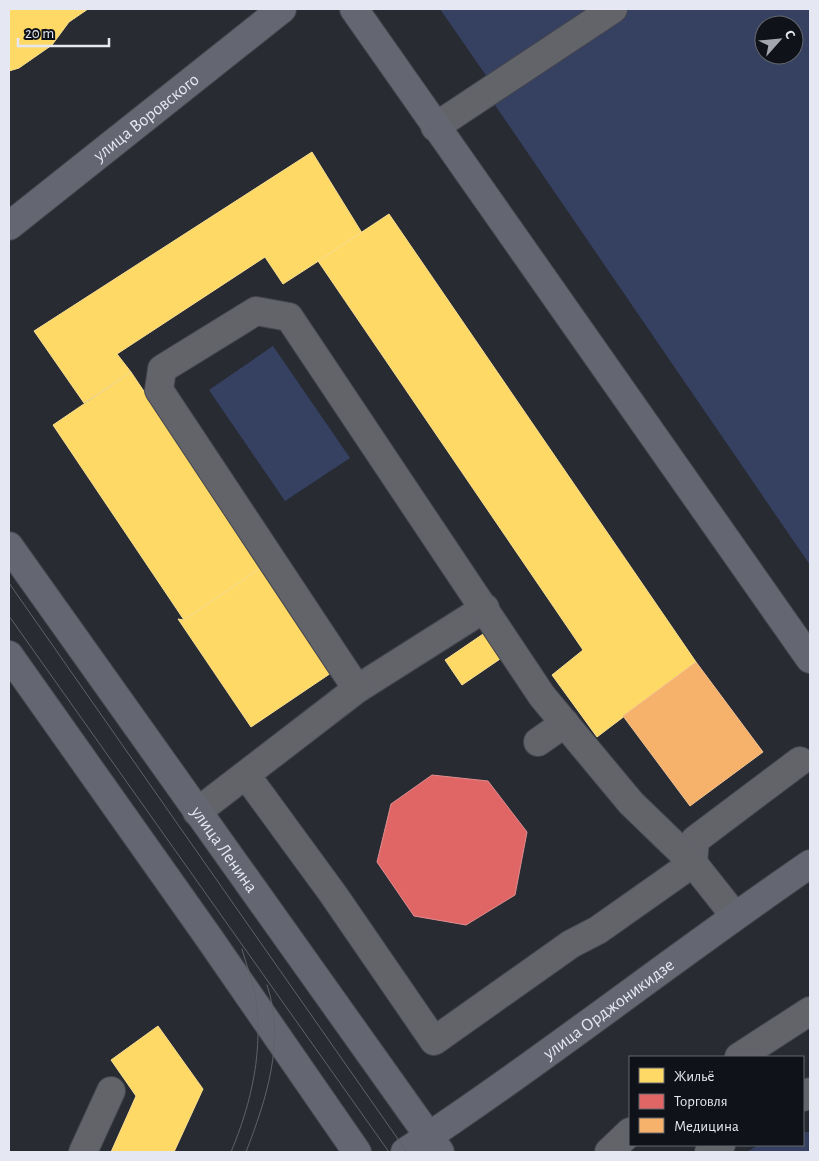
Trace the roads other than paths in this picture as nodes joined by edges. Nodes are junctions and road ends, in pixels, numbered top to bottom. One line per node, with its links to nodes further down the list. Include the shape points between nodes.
1 (282, 9): 5 (main road, улица Воровского)
2 (354, 9): 4 (main road)
3 (613, 9): 4 (lane)
4 (435, 127): 9 (main road)
5 (9, 226)
6 (9, 546): 15 (main road, улица Ленина)
7 (485, 608): 10 (lane); 10 (lane, via 289,317 256,311 162,369 159,390); 11 (lane, via 542,696)
8 (9, 655): 25 (main road)
9 (810, 659)
10 (357, 689): 14 (lane)
11 (565, 723): 12 (lane); 16 (lane, via 631,803)
12 (538, 742)
13 (800, 761): 16 (lane, via 695,840)
14 (246, 775): 15 (lane); 16 (lane, via 334,894 434,1041)
15 (197, 812): 23 (main road, улица Ленина)
16 (693, 863): 18 (lane)
17 (810, 864): 18 (main road, улица Орджоникидзе)
18 (735, 916): 23 (main road, улица Орджоникидзе)
19 (810, 1010): 20 (lane)
20 (741, 1056)
21 (111, 1091): 24 (lane)
22 (629, 1133): 27 (lane)
23 (435, 1144): 26 (main road, улица Орджоникидзе)
24 (83, 1152)
25 (357, 1152)
26 (405, 1152)
27 (608, 1152)

